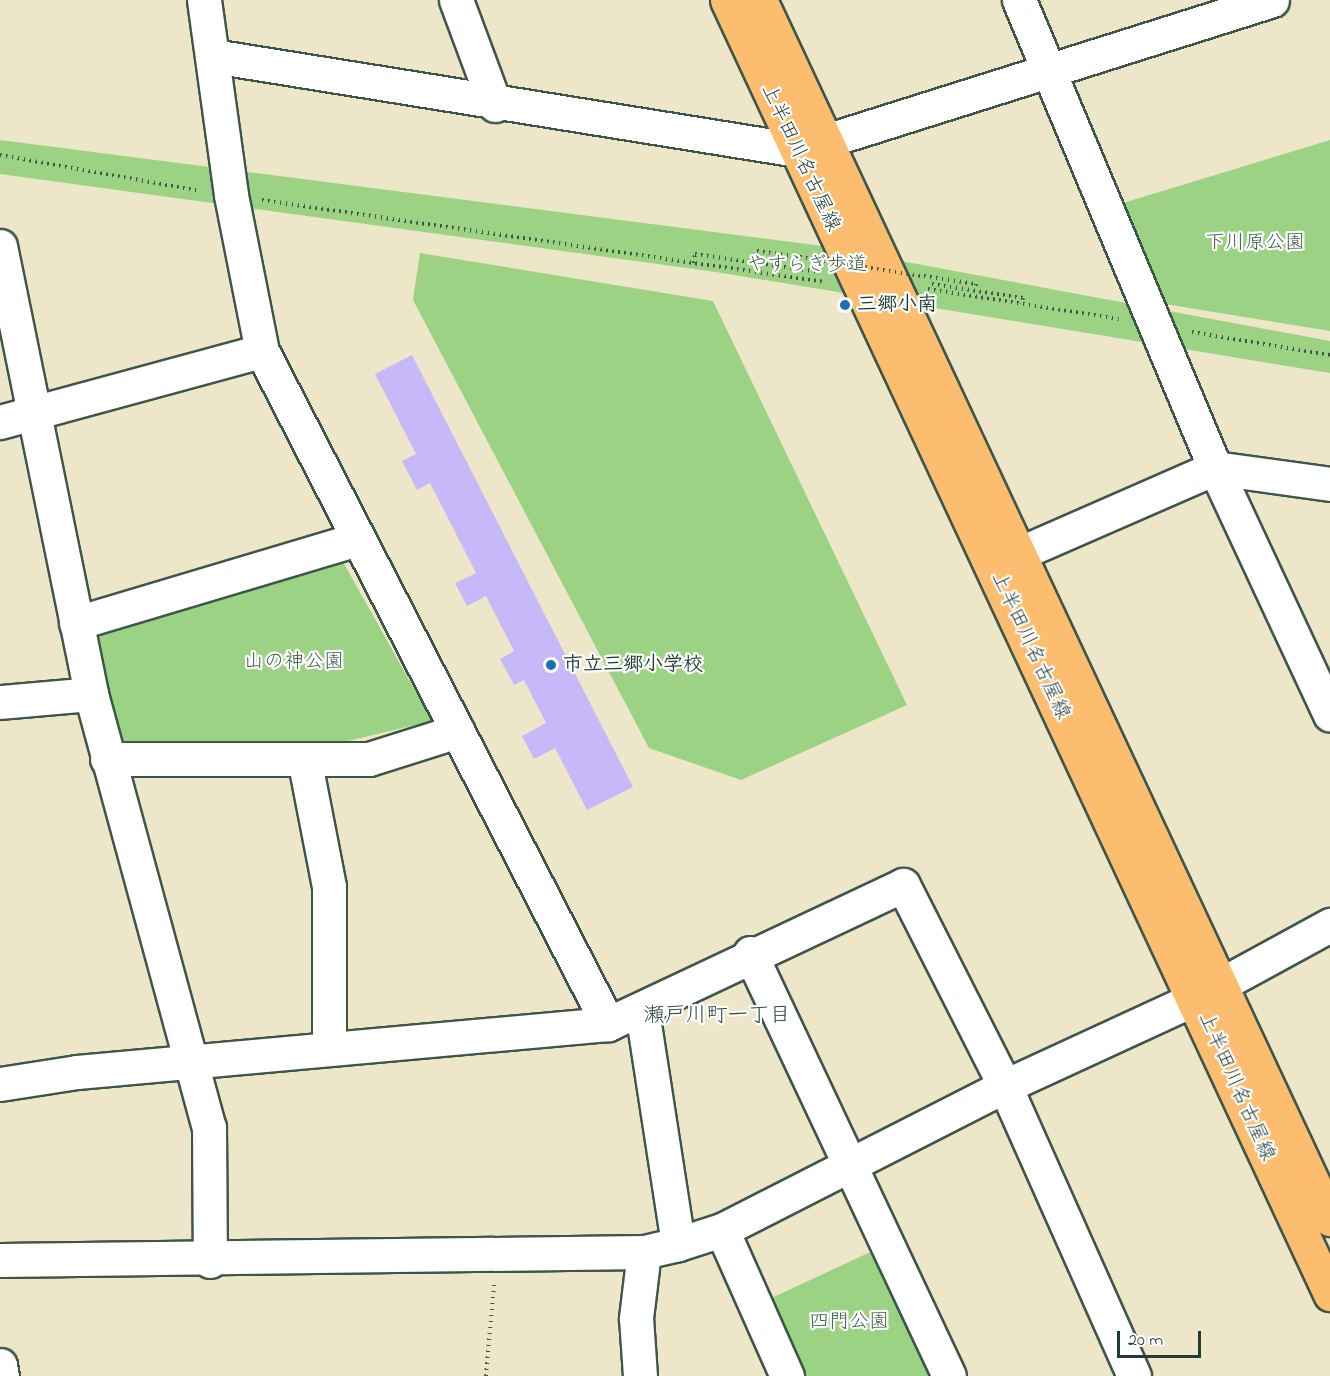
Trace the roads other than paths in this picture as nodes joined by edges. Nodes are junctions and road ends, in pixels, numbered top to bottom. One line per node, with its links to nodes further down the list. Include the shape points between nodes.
1 (204, 0): 7 (street)
2 (456, 0): 9 (street)
3 (727, 0): 10 (main road, 上半田川名古屋線)
4 (760, 0): 10 (main road, 上半田川名古屋線)
5 (1019, 0): 8 (street)
6 (1260, 2): 8 (street)
7 (213, 56): 9 (street); 13 (street, via 231,195)
8 (1050, 69): 10 (street); 16 (street)
9 (495, 105): 10 (street)
10 (811, 146): 12 (main road, 上半田川名古屋線)
11 (0, 246): 14 (street)
12 (892, 282): 19 (main road, 上半田川名古屋線); 29 (main road, 上半田川名古屋線)
13 (262, 351): 14 (street); 18 (street)
14 (33, 413): 15 (street); 20 (street)
15 (0, 422)
16 (1215, 468): 17 (street); 19 (street); 23 (street)
17 (1330, 484)
18 (358, 539): 20 (street); 24 (street)
19 (1018, 554): 29 (main road, 上半田川名古屋線)
20 (76, 623): 21 (street)
21 (91, 694): 22 (street); 25 (street)
22 (0, 702)
23 (1330, 715)
24 (458, 731): 26 (street, via 369,759); 31 (street)
25 (107, 759): 26 (street); 33 (street)
26 (305, 763): 32 (street, via 329,887)
27 (1330, 925): 29 (street)
28 (750, 953): 30 (street); 35 (street, via 903,885); 36 (street)
29 (1207, 993): 35 (street); 37 (main road, 上半田川名古屋線); 43 (main road, 上半田川名古屋線)
30 (642, 1011): 31 (street); 39 (street)
31 (608, 1024): 32 (street)
32 (329, 1049): 33 (street)
33 (193, 1060): 34 (street); 42 (street, via 209,1127)
34 (0, 1084)
35 (1005, 1086): 36 (street); 47 (street)
36 (852, 1161): 38 (street); 46 (street)
37 (1330, 1219)
38 (722, 1230): 39 (street); 45 (street)
39 (678, 1244): 40 (street)
40 (644, 1252): 42 (street); 44 (street, via 636,1318)
41 (0, 1260): 42 (street)
42 (210, 1262)
43 (1330, 1294)
44 (640, 1376)
45 (787, 1376)
46 (949, 1376)
47 (1134, 1376)

